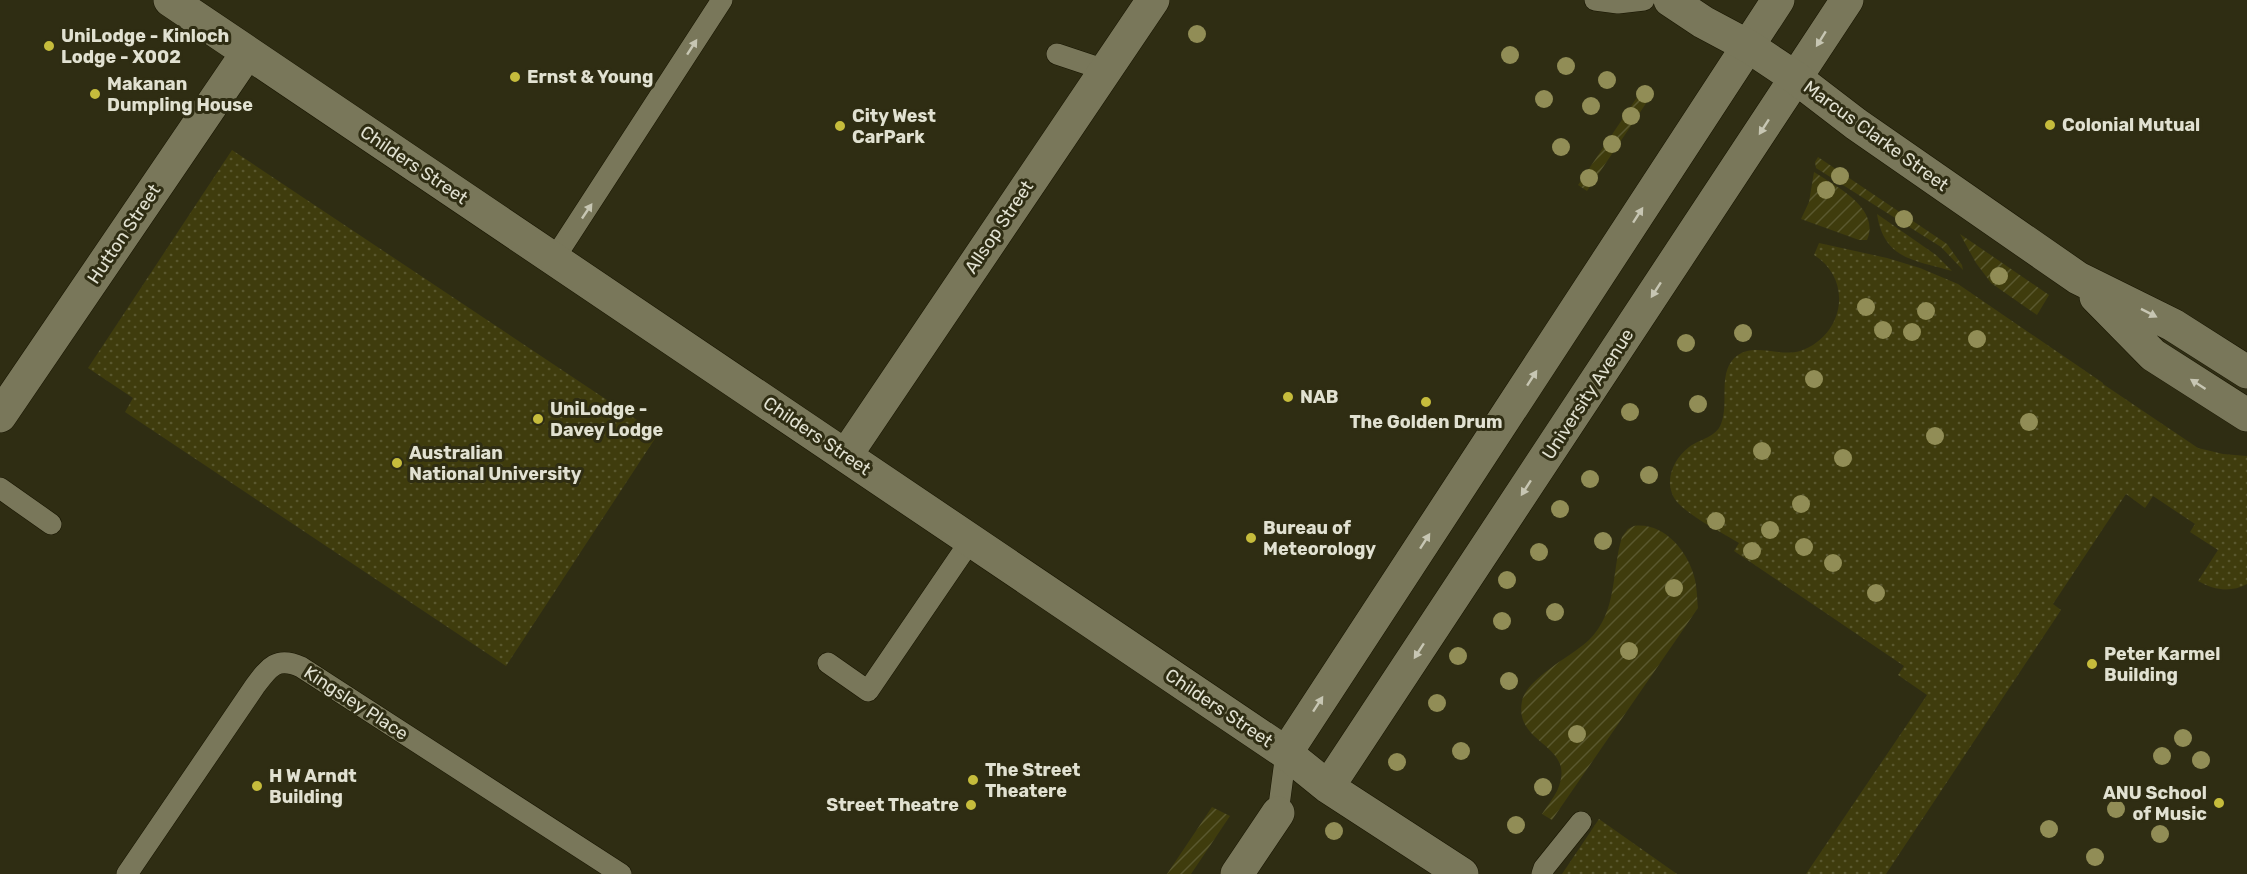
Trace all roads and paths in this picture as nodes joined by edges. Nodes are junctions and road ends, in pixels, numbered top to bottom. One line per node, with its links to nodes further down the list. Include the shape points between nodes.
1 (170, 0): 10 (street, Childers Street)
2 (722, 0): 14 (lane, one-way to 2)
3 (1153, 0): 12 (street, Allsop Street)
4 (1595, 0): 5 (lane)
5 (1644, 0)
6 (1670, 0): 9 (street, Marcus Clarke Street)
7 (1778, 0): 9 (street)
8 (1847, 0): 13 (street, University Avenue, one-way to 13)
9 (1748, 46): 13 (street, Marcus Clarke Street); 24 (street, one-way to 9)
10 (247, 52): 14 (street, Childers Street); 18 (street, Hutton Street)
11 (1057, 54): 12 (lane)
12 (1105, 70): 19 (street, Allsop Street)
13 (1796, 78): 15 (street, Marcus Clarke Street); 25 (street, University Avenue, one-way to 25)
14 (554, 259): 19 (street, Childers Street)
15 (2078, 278): 16 (street, Marcus Clarke Street, one-way to 16, via 2173,325); 17 (street, Marcus Clarke Street, one-way to 15, via 2153,355)
16 (2247, 372)
17 (2247, 415)
18 (0, 416)
19 (846, 455): 22 (street, Childers Street)
20 (0, 488): 21 (lane)
21 (51, 524)
22 (971, 540): 23 (lane, via 868,690); 24 (street, Childers Street)
23 (828, 663)
24 (1286, 753): 25 (street, Childers Street); 26 (lane)
25 (1328, 787): 31 (street, Childers Street)
26 (1278, 813): 30 (street)
27 (1581, 822): 32 (lane)
28 (127, 874): 29 (lane, Kingsley Place, via 255,686 271,667 283,662 301,667)
29 (621, 874)
30 (1237, 874)
31 (1462, 874)
32 (1542, 874)

